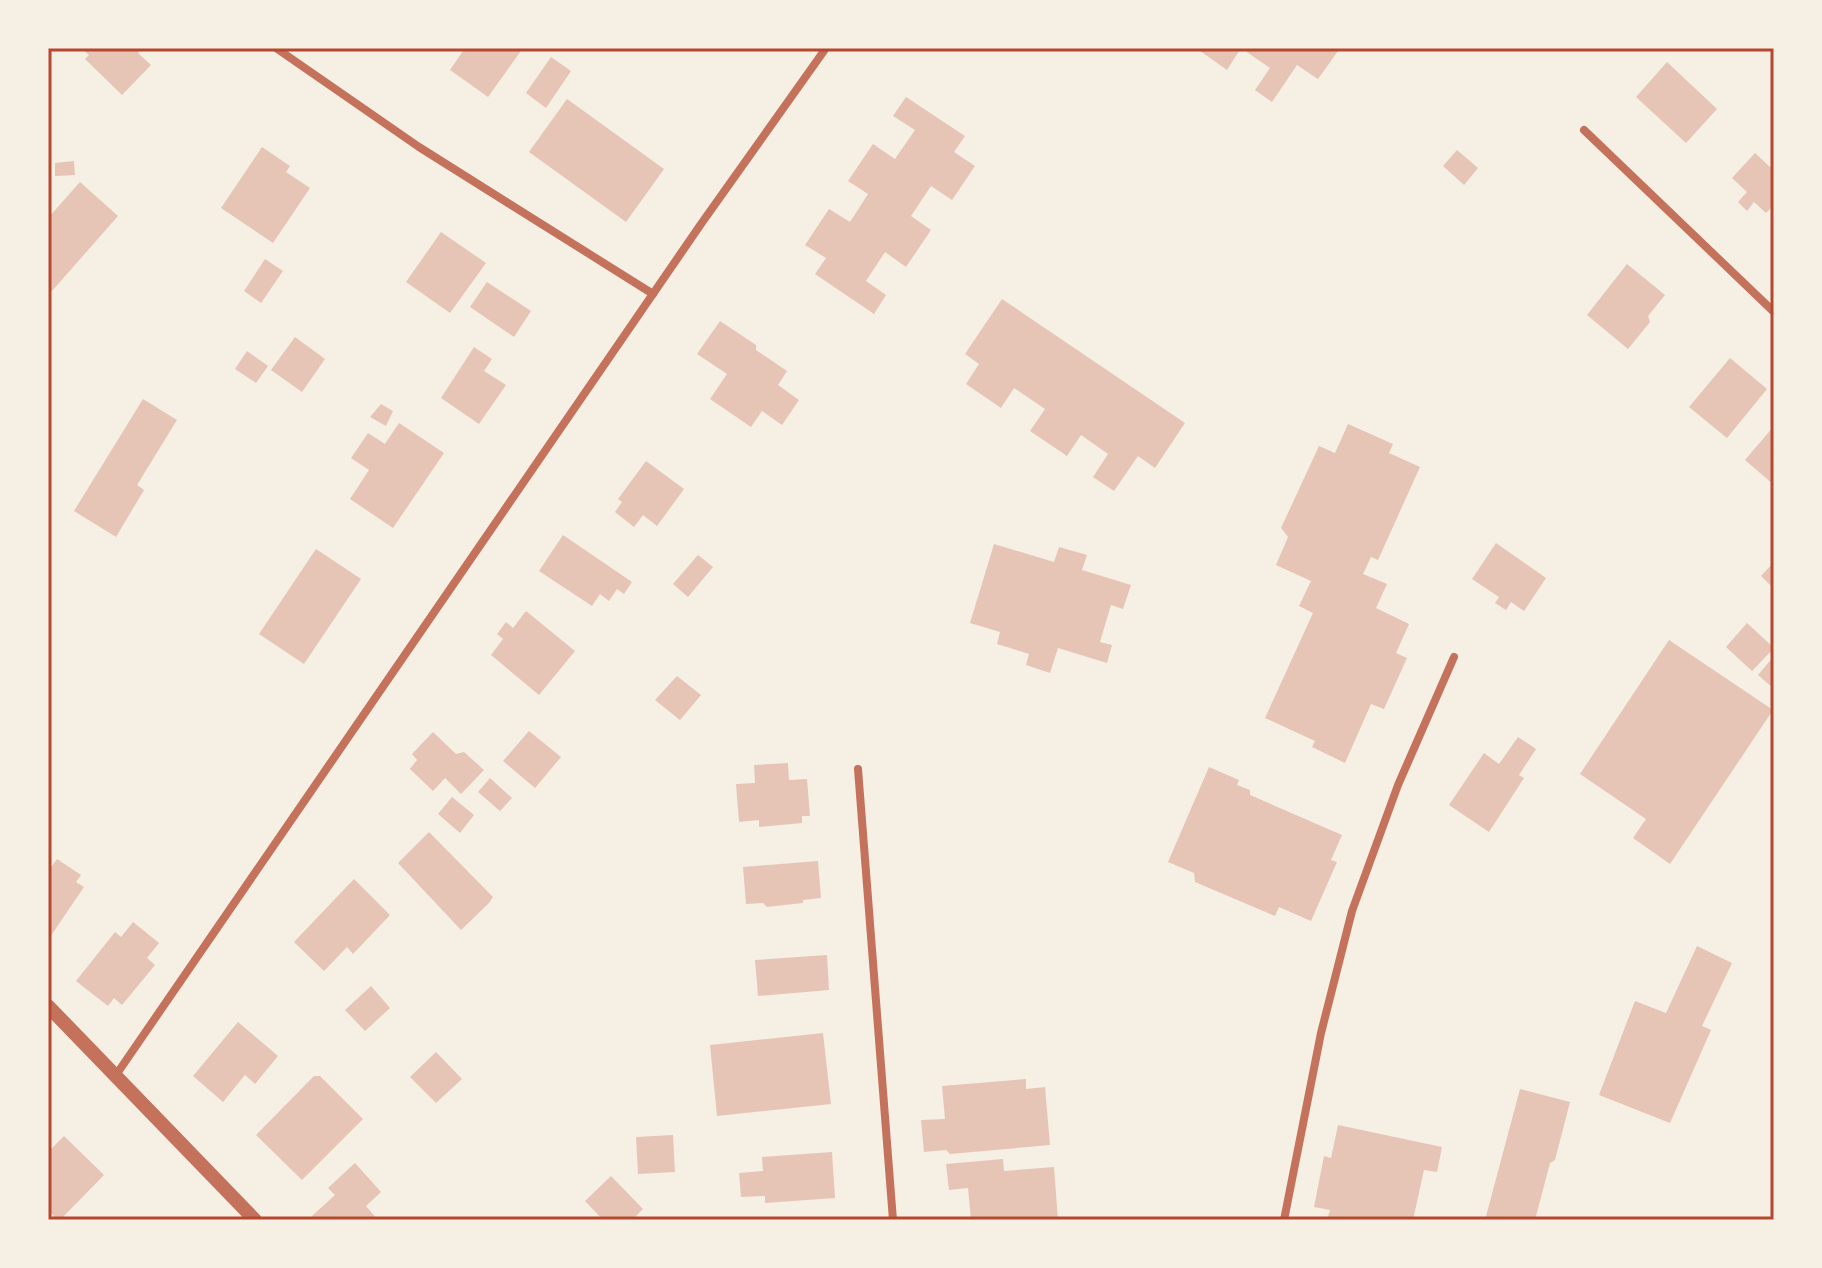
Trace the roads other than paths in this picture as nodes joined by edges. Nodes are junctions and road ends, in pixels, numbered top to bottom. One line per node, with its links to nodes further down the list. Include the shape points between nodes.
1 (276, 48): 4 (street, via 419,147)
2 (826, 48): 4 (street)
3 (1584, 130): 5 (street)
4 (653, 294): 9 (street)
5 (1774, 312)
6 (1454, 657): 12 (street, via 1398,785 1352,911 1321,1033)
7 (858, 769): 11 (street)
8 (48, 1006): 9 (street)
9 (116, 1075): 10 (street)
10 (255, 1220)
11 (893, 1220)
12 (1284, 1220)

